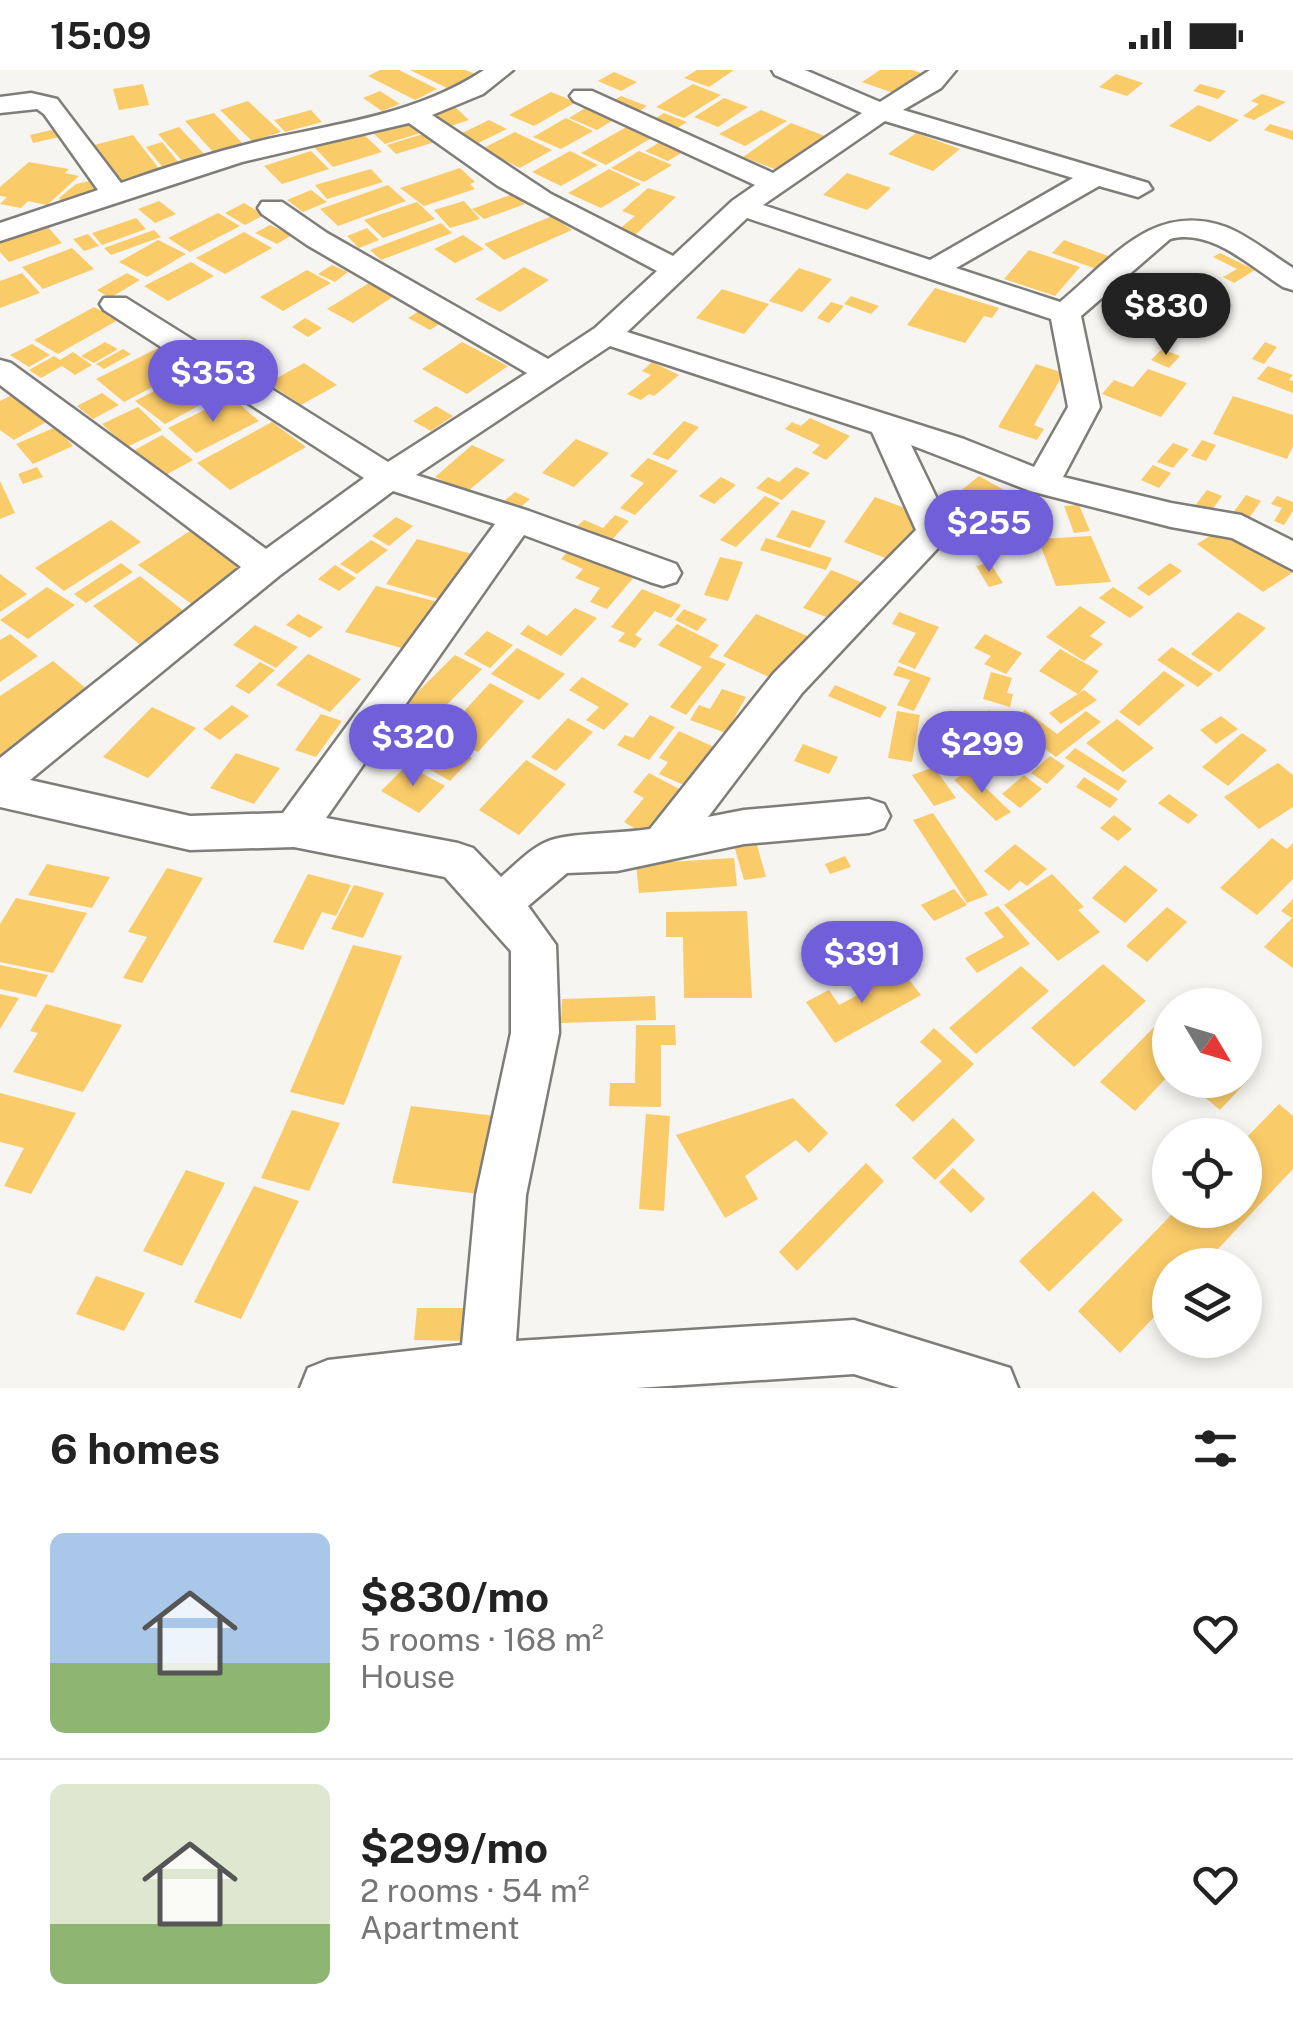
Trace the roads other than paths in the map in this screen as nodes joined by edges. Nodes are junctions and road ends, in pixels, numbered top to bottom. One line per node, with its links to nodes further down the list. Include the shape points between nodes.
1 (51, 70): 6 (street)
2 (501, 70): 8 (street)
3 (784, 70): 9 (street)
4 (944, 70): 9 (street)
5 (583, 96): 11 (street)
6 (48, 104): 7 (street); 13 (street)
7 (0, 105)
8 (412, 112): 13 (street, via 231,156); 18 (street, via 445,140 588,228)
9 (881, 112): 10 (street); 11 (street)
10 (1096, 176): 12 (street); 17 (street)
11 (777, 185): 14 (street)
12 (1138, 188)
13 (116, 196): 16 (street)
14 (742, 207): 17 (street); 18 (street)
15 (272, 208): 24 (street)
16 (0, 232)
17 (936, 268): 21 (street)
18 (680, 270): 22 (street)
19 (1293, 282): 21 (street, via 1219,234 1184,227 1160,233)
20 (115, 304): 26 (street)
21 (1064, 314): 27 (street, via 1084,407)
22 (606, 336): 24 (street); 25 (street)
23 (0, 370): 30 (street)
24 (546, 371): 26 (street)
25 (887, 429): 27 (street); 36 (street, via 936,532 788,683)
26 (388, 478): 28 (street); 30 (street)
27 (1042, 483): 29 (street, via 1241,527)
28 (517, 518): 31 (street); 35 (street)
29 (1293, 556)
30 (266, 567): 32 (street)
31 (663, 573)
32 (0, 780)
33 (0, 790): 35 (street, via 190,833)
34 (869, 816): 36 (street, via 744,826)
35 (294, 830): 37 (street, via 458,862)
36 (662, 845): 37 (street, via 557,856)
37 (499, 904): 38 (street, via 532,945 535,1033 501,1195)
38 (486, 1370): 39 (street); 40 (street, via 854,1348)
39 (328, 1388)
40 (990, 1388)

